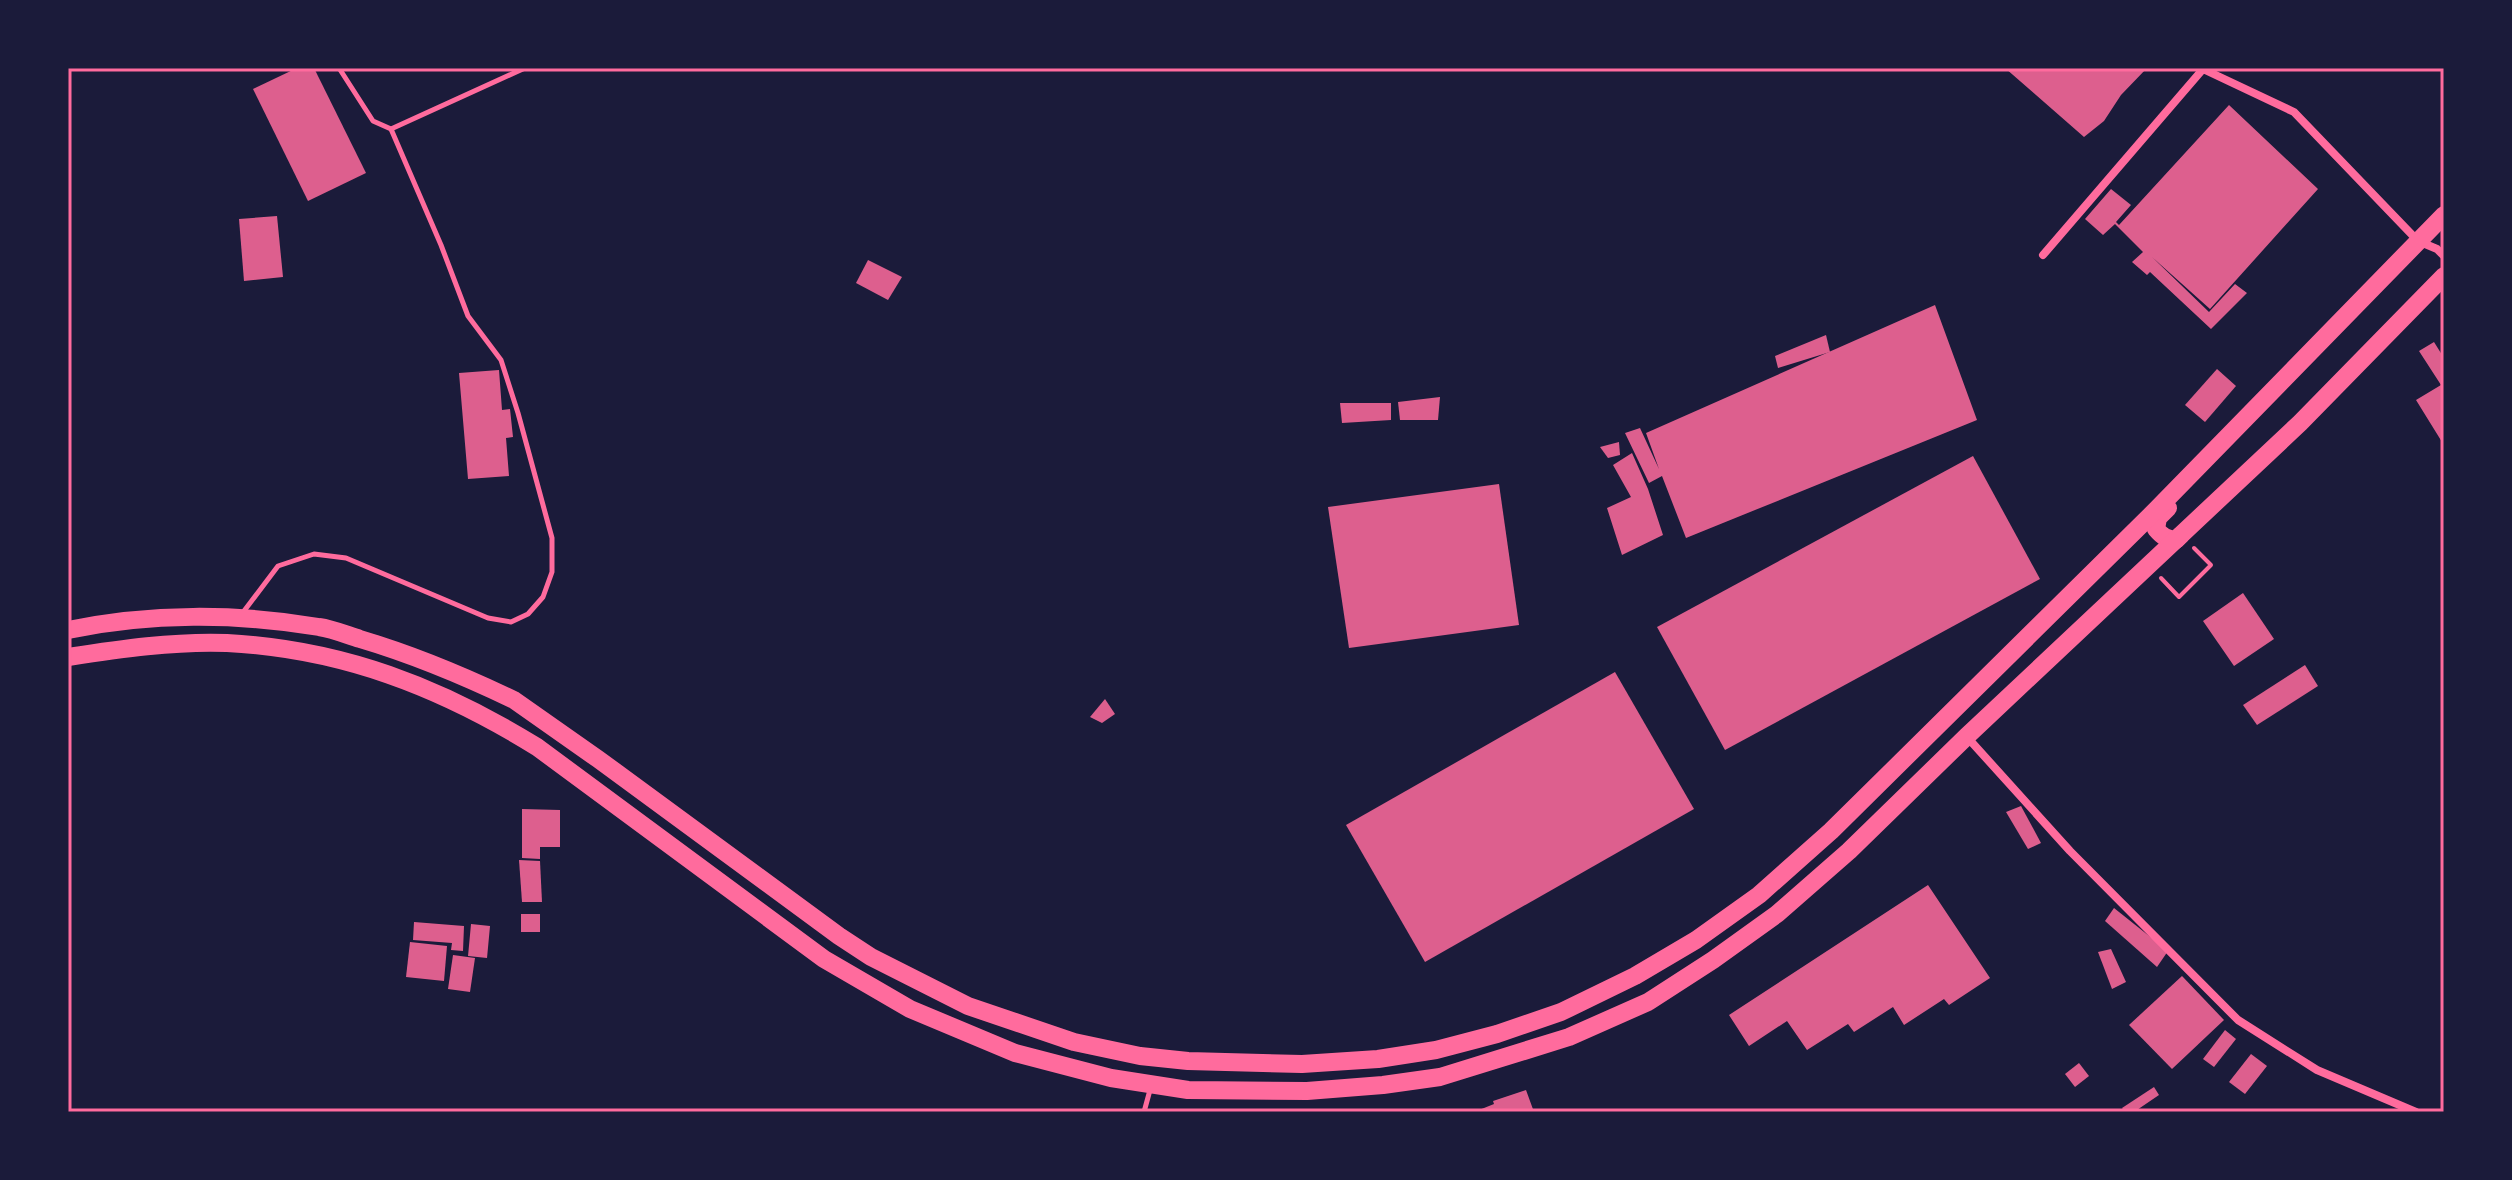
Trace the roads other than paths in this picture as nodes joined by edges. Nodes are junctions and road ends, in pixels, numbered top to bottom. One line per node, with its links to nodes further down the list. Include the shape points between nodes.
1 (339, 68): 3 (lane, via 373,121)
2 (525, 68): 3 (lane)
3 (391, 129): 11 (lane, via 468,316 501,360 552,538 552,572 543,597 528,614 511,622 488,618 346,558 314,554 278,566)
4 (2444, 215): 5 (highway)
5 (2418, 241): 6 (street, via 2294,112 2203,69); 7 (street); 9 (highway)
6 (2043, 255)
7 (2444, 256)
8 (2444, 276): 10 (highway)
9 (2290, 372): 10 (highway, via 2259,419 2158,518 2156,529 2163,537 2176,540); 11 (highway, via 1831,831 1759,895 1635,976 1561,1012 1436,1050 1378,1059 1302,1064 1140,1056 1074,1042 968,1006 839,936 514,700 397,649 321,627)
10 (2181, 535): 14 (highway)
11 (238, 619): 12 (highway, via 158,618)
12 (68, 630)
13 (68, 657): 15 (highway, via 226,643 351,662 440,694 537,747 824,959 875,990 1015,1053)
14 (1967, 736): 15 (highway, via 1777,914 1648,1002 1569,1037 1440,1077 1383,1085 1307,1091); 17 (street, via 2070,851 2238,1020 2317,1070)
15 (1151, 1085): 16 (lane)
16 (1144, 1112)
17 (2416, 1112)

